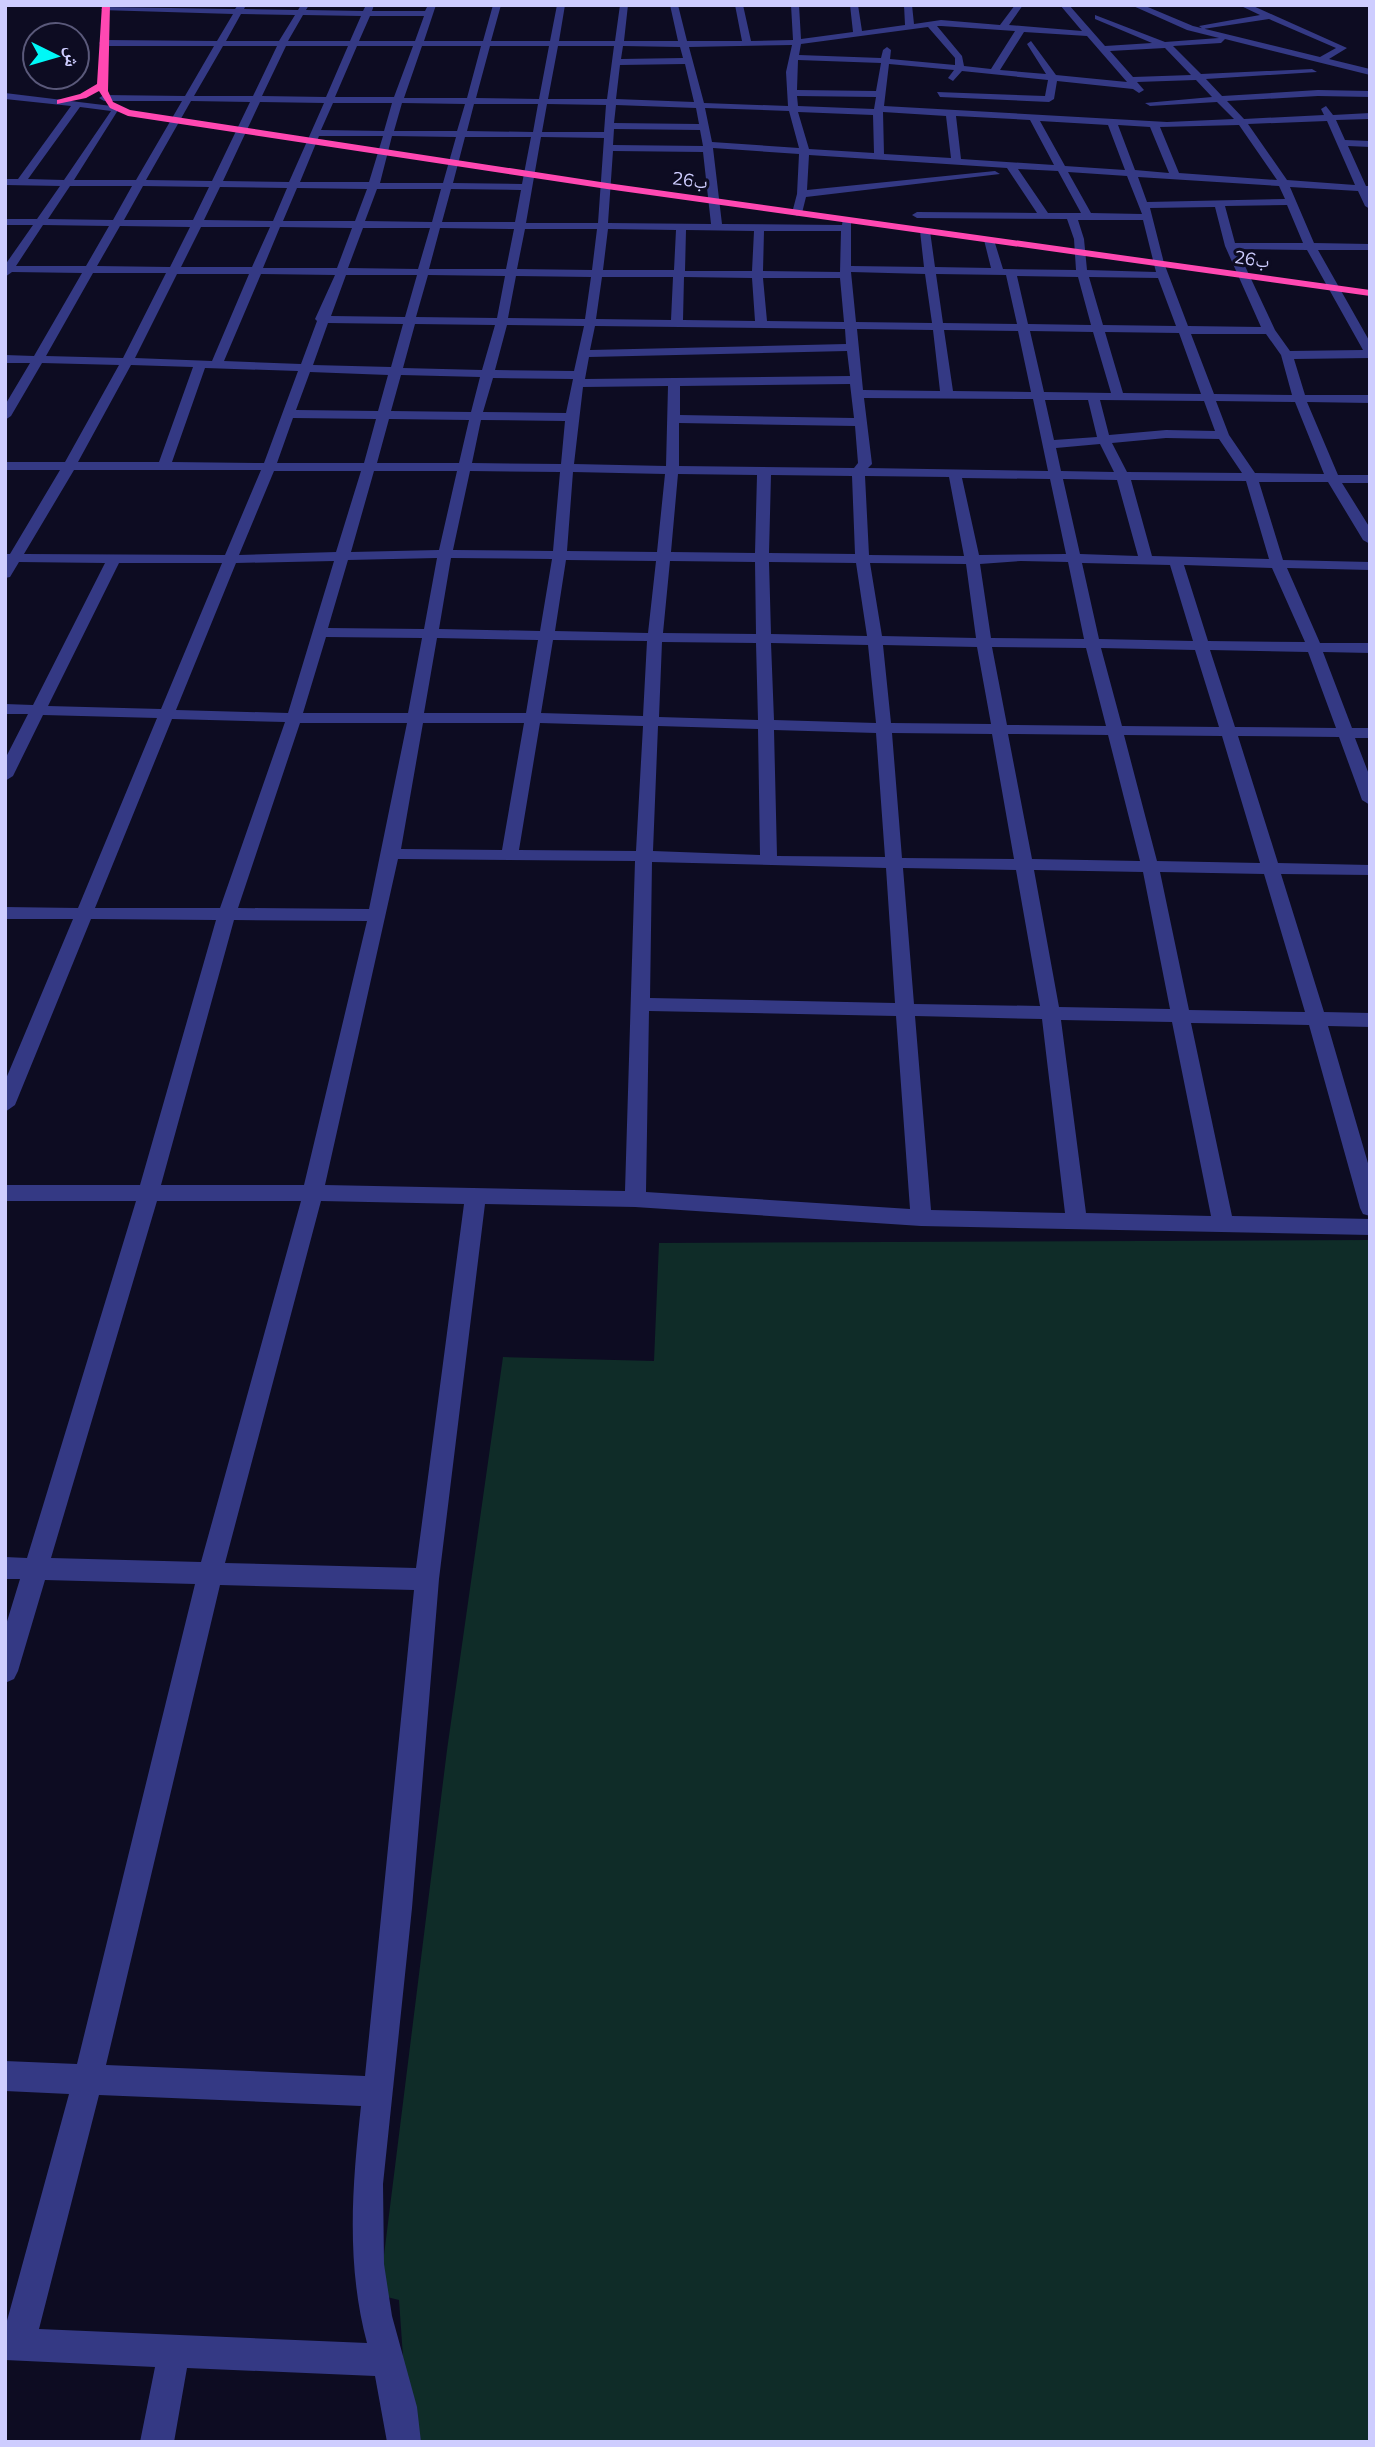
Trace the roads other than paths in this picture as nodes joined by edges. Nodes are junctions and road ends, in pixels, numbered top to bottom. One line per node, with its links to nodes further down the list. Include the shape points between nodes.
1 (497, 5): 49 (street)
2 (561, 5): 50 (street)
3 (624, 5): 30 (street)
4 (674, 5): 33 (street)
5 (739, 5): 46 (street)
6 (795, 5): 40 (street)
7 (854, 5): 36 (street)
8 (908, 5): 26 (street)
9 (1020, 5): 25 (street)
10 (1064, 5): 22 (street)
11 (1243, 5): 20 (street)
12 (105, 7): 14 (street); 41 (highway)
13 (1140, 7): 21 (street); 27 (street)
14 (172, 8): 15 (street); 23 (street)
15 (240, 8): 16 (street); 38 (street)
16 (303, 9): 17 (street); 39 (street)
17 (368, 9): 18 (street); 43 (street)
18 (431, 9): 45 (street)
19 (949, 14): 24 (street)
20 (1267, 16): 27 (street); 64 (street, via 1343,48)
21 (1098, 17): 22 (street); 54 (street)
22 (1077, 20): 35 (street)
23 (164, 21)
24 (936, 24): 25 (street); 26 (street); 66 (street, via 959,58)
25 (1003, 27): 28 (street)
26 (910, 28): 34 (street)
27 (1190, 28): 37 (street)
28 (1021, 29): 35 (street); 44 (street)
29 (158, 31): 42 (street)
30 (621, 31): 31 (street); 51 (street)
31 (633, 31)
32 (667, 31): 33 (street)
33 (678, 31): 52 (street)
34 (889, 31): 36 (street); 63 (street)
35 (1090, 34): 55 (street)
36 (858, 35): 40 (street)
37 (1234, 38): 54 (street); 57 (street)
38 (220, 42): 39 (street); 42 (street); 81 (street)
39 (283, 42): 43 (street); 82 (street)
40 (797, 42): 46 (street); 56 (street)
41 (103, 43): 42 (street); 73 (highway)
42 (149, 43)
43 (353, 43): 45 (street); 83 (street)
44 (1013, 43): 47 (street); 67 (street)
45 (418, 44): 49 (street); 85 (street)
46 (747, 44): 52 (street)
47 (1031, 44): 48 (street); 71 (street)
48 (1045, 44)
49 (486, 45): 50 (street); 86 (street)
50 (551, 45): 51 (street); 88 (street)
51 (620, 45): 52 (street); 65 (street)
52 (681, 45): 62 (street)
53 (1087, 45): 55 (street)
54 (1168, 46): 55 (street); 59 (street)
55 (1102, 47): 60 (street)
56 (795, 57): 63 (street); 74 (street)
57 (1304, 57): 64 (street); 68 (street)
58 (1165, 58): 59 (street)
59 (1178, 58): 70 (street)
60 (1112, 60): 61 (street); 72 (street)
61 (1125, 60)
62 (688, 61): 65 (street); 92 (street)
63 (886, 61): 66 (street); 76 (street)
64 (1319, 61): 69 (street)
65 (617, 62): 89 (street)
66 (960, 68): 67 (street); 77 (street)
67 (994, 72): 71 (street)
68 (1311, 72): 70 (street); 75 (street)
69 (1370, 72)
70 (1198, 77): 72 (street); 84 (street)
71 (1053, 78): 72 (street); 77 (street, via 1045,100)
72 (1133, 83): 90 (street)
73 (102, 85): 80 (highway); 87 (highway)
74 (793, 93): 76 (street); 94 (street)
75 (1318, 93): 78 (street); 84 (street); 99 (street)
76 (882, 94): 95 (street)
77 (940, 94): 96 (street)
78 (1370, 94)
79 (5, 96): 87 (street)
80 (104, 97): 81 (street); 93 (highway)
81 (187, 99): 82 (street); 101 (street)
82 (257, 99): 83 (street); 107 (street)
83 (330, 99): 85 (street); 112 (street)
84 (1216, 99): 90 (street); 102 (street)
85 (398, 100): 86 (street); 109 (street)
86 (470, 101): 88 (street); 110 (street)
87 (60, 102): 91 (street)
88 (541, 102): 89 (street); 111 (street)
89 (611, 102): 92 (street); 108 (street)
90 (1150, 103): 105 (street)
91 (78, 104): 93 (street); 129 (street)
92 (699, 105): 94 (street); 106 (street)
93 (115, 109): 101 (highway, 26ب); 130 (street)
94 (793, 110): 95 (street); 117 (street)
95 (878, 111): 96 (street); 119 (street)
96 (926, 113): 97 (street)
97 (951, 115): 100 (street); 121 (street)
98 (1370, 116): 99 (street)
99 (1331, 118): 102 (street); 113 (street)
100 (1034, 119): 103 (street); 124 (street)
101 (176, 121): 107 (highway, 26ب); 131 (street)
102 (1241, 121): 105 (street); 135 (street)
103 (1112, 123): 104 (street); 125 (street)
104 (1154, 125): 105 (street); 126 (street)
105 (1167, 125)
106 (704, 127): 108 (street); 115 (street)
107 (241, 131): 112 (highway, 26ب); 132 (street)
108 (609, 131): 111 (street); 116 (street)
109 (388, 134): 110 (street); 112 (street); 118 (street)
110 (460, 134): 111 (street); 122 (street)
111 (537, 135): 127 (street)
112 (314, 138): 118 (highway, 26ب); 133 (street)
113 (1341, 143): 114 (street); 138 (street)
114 (1370, 144)
115 (707, 147): 116 (street); 117 (street); 141 (street)
116 (608, 148): 137 (street)
117 (804, 150): 119 (street); 139 (street)
118 (383, 152): 122 (highway, 26ب); 134 (street)
119 (879, 156): 120 (street)
120 (911, 158): 121 (street); 140 (street)
121 (956, 162): 123 (street)
122 (454, 163): 127 (highway, 26ب); 136 (street)
123 (1012, 169): 124 (street); 140 (street); 148 (street)
124 (1060, 169): 125 (street); 150 (street)
125 (1131, 174): 126 (street); 144 (street)
126 (1176, 177): 135 (street)
127 (527, 180): 136 (street); 137 (highway, 26ب); 160 (street)
128 (5, 182): 129 (street)
129 (21, 182): 130 (street)
130 (67, 182): 131 (street); 153 (street)
131 (138, 183): 132 (street); 154 (street)
132 (216, 183): 133 (street); 155 (street)
133 (295, 183): 134 (street); 156 (street)
134 (374, 184): 136 (street); 158 (street)
135 (1285, 184): 138 (street); 142 (street)
136 (449, 185): 159 (street)
137 (607, 186): 141 (highway, 26ب); 161 (street)
138 (1365, 189): 145 (street)
139 (802, 194): 140 (street); 146 (street)
140 (916, 199): 147 (street); 165 (street)
141 (715, 202): 146 (highway, 26ب); 162 (street)
142 (1293, 202): 143 (street); 169 (street)
143 (1219, 203): 144 (street); 168 (street)
144 (1143, 205): 151 (street)
145 (1370, 206)
146 (797, 213): 157 (highway, 26ب)
147 (997, 216): 148 (street); 167 (street)
148 (1045, 217): 149 (street)
149 (1072, 217): 150 (street); 171 (street)
150 (1088, 217): 151 (street)
151 (1148, 217): 173 (street)
152 (5, 222): 153 (street)
153 (39, 222): 154 (street); 175 (street)
154 (116, 223): 155 (street); 172 (street)
155 (194, 224): 156 (street); 174 (street)
156 (277, 224): 158 (street); 176 (street)
157 (846, 224): 164 (street); 165 (highway, 26ب); 180 (street)
158 (356, 225): 159 (street); 178 (street)
159 (437, 226): 160 (street); 179 (street)
160 (518, 226): 161 (street); 183 (street)
161 (603, 226): 163 (street); 184 (street)
162 (717, 226): 163 (street); 164 (street)
163 (681, 227): 185 (street)
164 (759, 227): 186 (street)
165 (920, 230): 166 (highway, 26ب); 177 (street)
166 (989, 240): 167 (highway, 26ب); 181 (street)
167 (1002, 242): 171 (highway, 26ب)
168 (1230, 246): 169 (street); 187 (street)
169 (1310, 246): 170 (street); 188 (street)
170 (1370, 247)
171 (1079, 251): 173 (highway, 26ب); 182 (street)
172 (91, 269): 174 (street); 175 (street); 207 (street)
173 (1160, 269): 182 (street); 187 (highway, 26ب); 200 (street)
174 (173, 270): 176 (street); 208 (street)
175 (6, 271)
176 (257, 271): 178 (street); 210 (street)
177 (930, 271): 180 (street); 181 (street); 197 (street)
178 (340, 272): 179 (street); 190 (street)
179 (424, 272): 183 (street); 191 (street)
180 (845, 272): 186 (street); 196 (street)
181 (1005, 272): 182 (street); 198 (street)
182 (1082, 272): 199 (street)
183 (509, 273): 184 (street); 192 (street)
184 (596, 273): 185 (street); 193 (street)
185 (677, 274): 186 (street); 194 (street)
186 (757, 274): 195 (street)
187 (1245, 275): 188 (highway, 26ب); 201 (street)
188 (1332, 288): 189 (highway, 26ب); 204 (street)
189 (1370, 293)
190 (321, 319): 191 (street); 212 (street)
191 (410, 320): 192 (street); 213 (street)
192 (502, 321): 193 (street); 214 (street)
193 (590, 323): 194 (street); 203 (street)
194 (677, 323): 195 (street)
195 (768, 325): 196 (street); 211 (street)
196 (850, 326): 197 (street); 202 (street)
197 (937, 327): 198 (street); 218 (street)
198 (1021, 328): 199 (street); 219 (street)
199 (1097, 328): 200 (street); 221 (street)
200 (1184, 330): 201 (street); 222 (street)
201 (1269, 331): 205 (street)
202 (850, 347): 211 (street); 217 (street)
203 (585, 354): 211 (street); 215 (street)
204 (1370, 354): 205 (street)
205 (1287, 355): 223 (street)
206 (5, 359): 207 (street)
207 (40, 359): 208 (street); 227 (street)
208 (126, 360): 209 (street); 235 (street)
209 (201, 363): 210 (street); 237 (street)
210 (217, 363): 212 (street)
211 (760, 365): 216 (street); 217 (street)
212 (304, 369): 213 (street); 225 (street)
213 (396, 373): 214 (street); 226 (street)
214 (488, 375): 215 (street); 228 (street)
215 (581, 379): 216 (street); 229 (street)
216 (674, 381): 230 (street)
217 (855, 387): 218 (street); 231 (street)
218 (947, 394): 219 (street)
219 (1037, 396): 220 (street); 234 (street)
220 (1093, 396): 221 (street); 233 (street)
221 (1118, 397): 222 (street)
222 (1210, 399): 223 (street); 232 (street)
223 (1300, 400): 224 (street); 249 (street)
224 (1370, 400)
225 (286, 414): 226 (street); 238 (street)
226 (384, 414): 228 (street); 239 (street)
227 (5, 416)
228 (476, 416): 229 (street); 240 (street)
229 (572, 417): 241 (street)
230 (674, 419): 231 (street); 242 (street)
231 (859, 422): 244 (street, via 865,464)
232 (1223, 435): 233 (street); 248 (street)
233 (1104, 440): 234 (street); 247 (street)
234 (1047, 445): 246 (street)
235 (70, 465): 236 (street); 237 (street); 257 (street)
236 (5, 466)
237 (163, 466): 238 (street)
238 (269, 466): 239 (street); 259 (street)
239 (369, 467): 240 (street); 254 (street)
240 (466, 467): 241 (street); 252 (street)
241 (567, 470): 242 (street); 253 (street)
242 (672, 470): 243 (street); 255 (street)
243 (764, 471): 244 (street); 256 (street)
244 (858, 472): 245 (street); 260 (street)
245 (955, 473): 246 (street); 261 (street)
246 (1054, 475): 247 (street); 262 (street)
247 (1124, 477): 248 (street); 263 (street)
248 (1251, 477): 249 (street); 265 (street)
249 (1334, 479): 250 (street); 251 (street)
250 (1370, 479)
251 (1370, 540)
252 (445, 554): 253 (street); 254 (street); 269 (street)
253 (560, 555): 255 (street); 270 (street)
254 (341, 556): 259 (street); 268 (street)
255 (662, 557): 256 (street); 271 (street)
256 (762, 557): 260 (street); 272 (street)
257 (10, 558): 258 (street); 267 (street)
258 (114, 558): 259 (street); 280 (street)
259 (231, 559): 281 (street)
260 (862, 559): 261 (street); 273 (street)
261 (973, 560): 262 (street); 274 (street)
262 (1074, 561): 263 (street); 275 (street)
263 (1147, 562): 264 (street)
264 (1176, 562): 265 (street); 276 (street)
265 (1278, 563): 266 (street); 277 (street)
266 (1370, 566)
267 (5, 574)
268 (318, 632): 269 (street); 282 (street)
269 (430, 633): 270 (street); 284 (street)
270 (549, 634): 271 (street); 283 (street)
271 (655, 636): 272 (street); 285 (street)
272 (764, 639): 273 (street); 286 (street)
273 (876, 641): 274 (street); 287 (street)
274 (984, 643): 275 (street); 288 (street)
275 (1093, 645): 276 (street); 289 (street)
276 (1202, 646): 277 (street); 290 (street)
277 (1314, 648): 278 (street); 291 (street)
278 (1370, 648)
279 (5, 709): 280 (street)
280 (37, 709): 281 (street); 293 (street)
281 (165, 715): 282 (street); 306 (street)
282 (294, 718): 284 (street); 305 (street)
283 (535, 718): 284 (street); 285 (street); 296 (street)
284 (414, 719): 295 (street)
285 (653, 723): 286 (street); 297 (street)
286 (767, 726): 287 (street); 298 (street)
287 (884, 728): 288 (street); 299 (street)
288 (999, 729): 289 (street); 300 (street)
289 (1115, 730): 290 (street); 301 (street)
290 (1228, 731): 291 (street); 302 (street)
291 (1345, 733): 292 (street); 294 (street)
292 (1370, 733)
293 (5, 776)
294 (1370, 800)
295 (391, 855): 296 (street); 307 (street)
296 (510, 855): 297 (street)
297 (644, 856): 298 (street); 308 (street)
298 (769, 861): 299 (street)
299 (892, 861): 300 (street); 309 (street)
300 (1022, 863): 301 (street); 310 (street)
301 (1150, 866): 302 (street); 311 (street)
302 (1272, 868): 303 (street); 312 (street)
303 (1370, 870)
304 (5, 914): 306 (street)
305 (227, 914): 306 (street); 307 (street); 317 (street)
306 (83, 915): 314 (street)
307 (377, 915): 316 (street)
308 (640, 1004): 309 (street); 319 (street)
309 (903, 1011): 310 (street); 321 (street)
310 (1051, 1014): 311 (street); 322 (street)
311 (1181, 1016): 312 (street); 323 (street)
312 (1317, 1019): 313 (street); 320 (street)
313 (1370, 1020)
314 (5, 1105)
315 (5, 1193): 317 (street)
316 (313, 1193): 317 (street); 318 (street); 327 (street)
317 (148, 1195): 326 (street)
318 (475, 1198): 319 (street); 328 (street)
319 (635, 1199): 321 (street)
320 (1370, 1208)
321 (922, 1218): 322 (street)
322 (1077, 1223): 323 (street)
323 (1223, 1224): 324 (street)
324 (1370, 1227)
325 (5, 1568): 326 (street)
326 (38, 1569): 327 (street); 329 (street)
327 (210, 1573): 328 (street); 331 (street)
328 (427, 1579): 332 (street)
329 (5, 1671)
330 (5, 2076): 331 (street)
331 (88, 2080): 332 (street); 333 (street)
332 (378, 2092): 335 (street, via 368,2184 368,2264)
333 (12, 2345): 334 (street)
334 (174, 2351): 335 (street); 336 (street)
335 (389, 2360): 337 (street)
336 (157, 2442)
337 (404, 2442)

